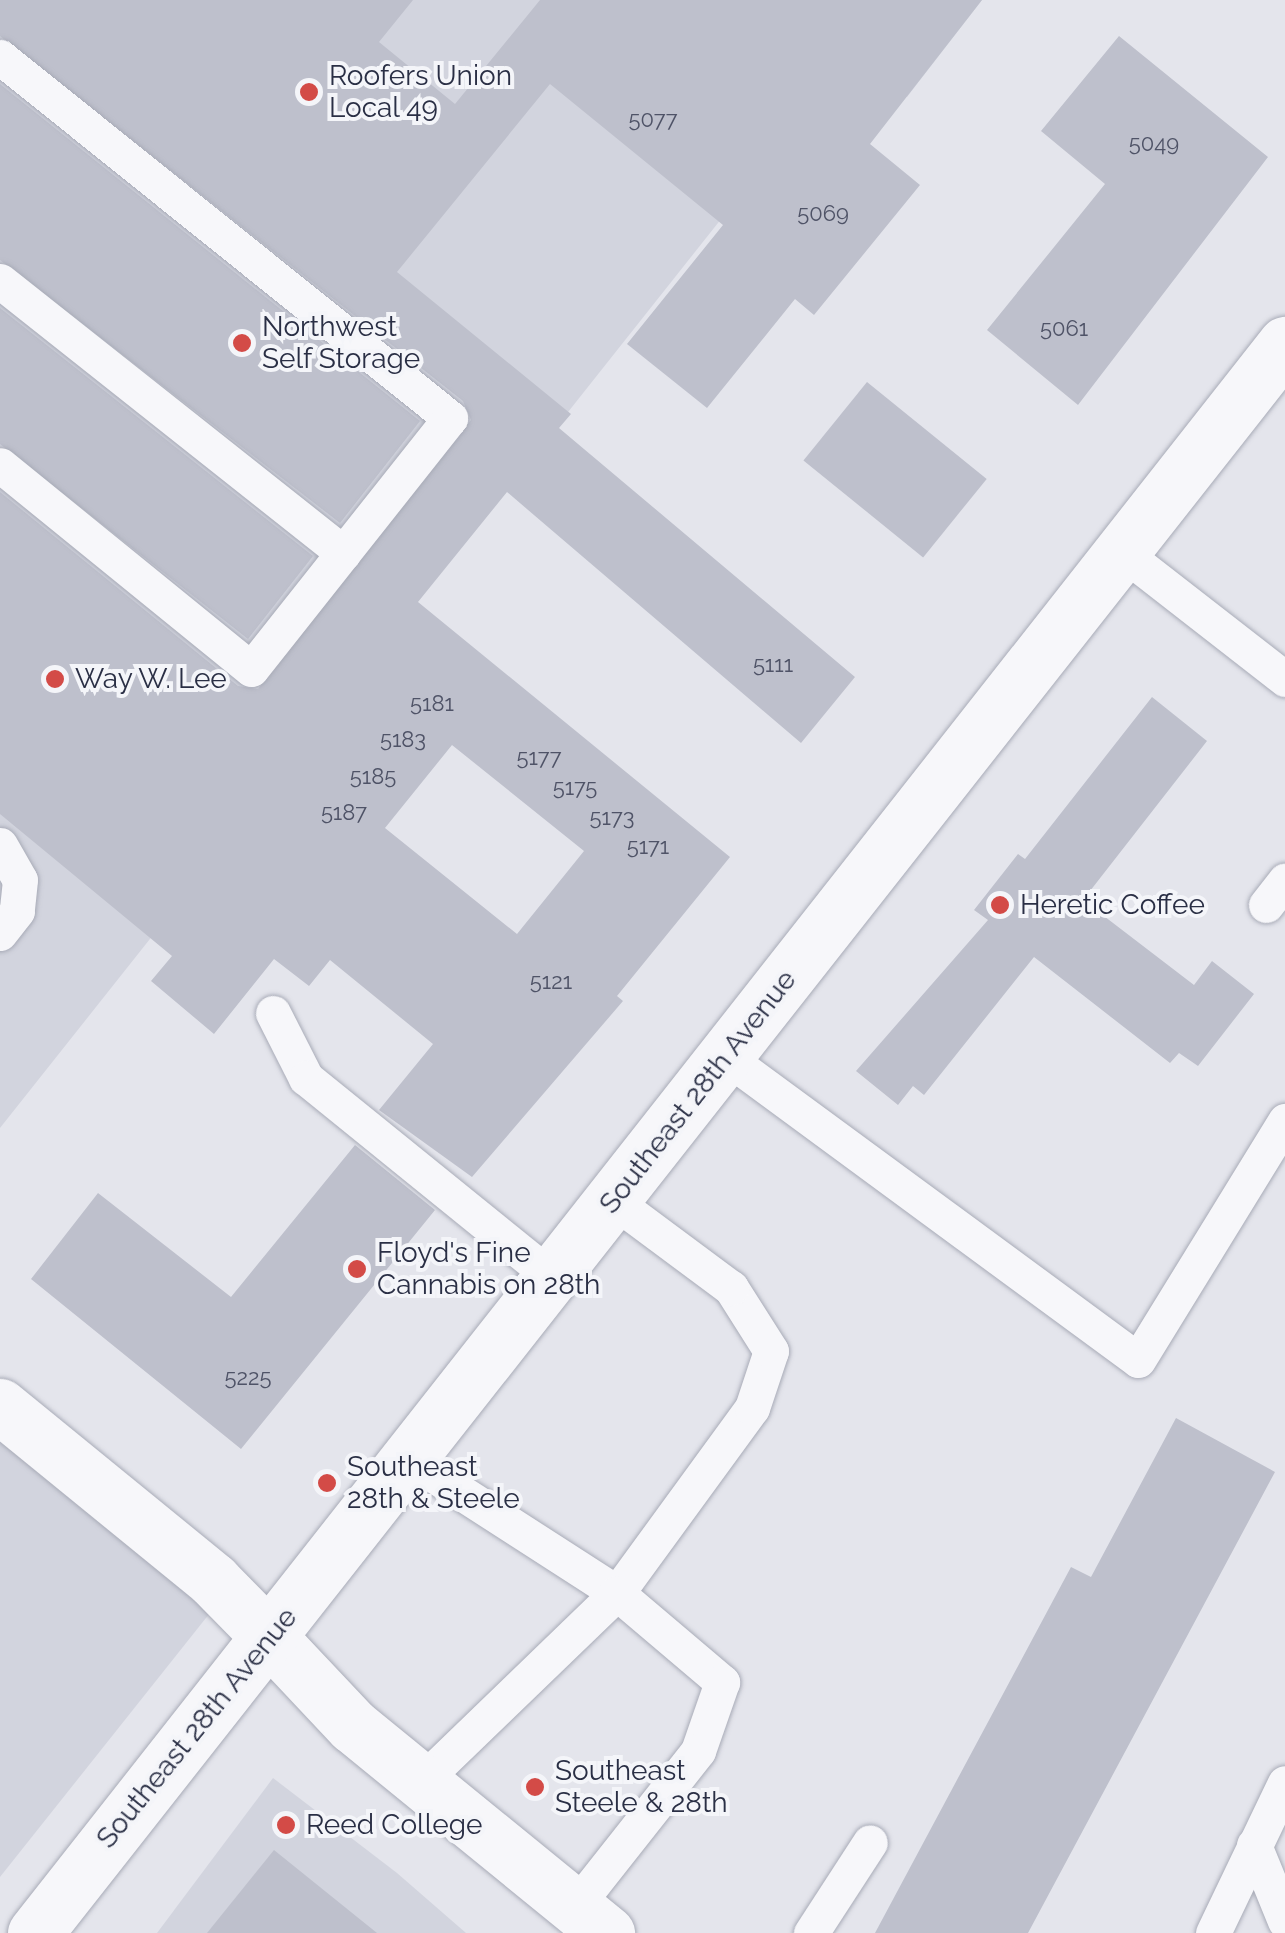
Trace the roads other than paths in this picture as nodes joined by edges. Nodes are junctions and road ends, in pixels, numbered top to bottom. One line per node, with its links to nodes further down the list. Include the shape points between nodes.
1 (0, 57): 6 (lane, via 450,418)
2 (0, 281): 6 (lane)
3 (1285, 344): 5 (street, Southeast 28th Avenue)
4 (0, 464): 6 (lane, via 251,669)
5 (1122, 552): 7 (lane); 11 (street, Southeast 28th Avenue)
6 (342, 553)
7 (1285, 679)
8 (0, 846): 9 (lane, via 20,880 17,911)
9 (0, 933)
10 (273, 1014): 14 (lane, via 306,1078)
11 (726, 1057): 12 (lane, via 1138,1360); 13 (street, Southeast 28th Avenue)
12 (1285, 1121)
13 (614, 1200): 14 (street, Southeast 28th Avenue); 17 (lane, via 731,1288 771,1351 752,1408)
14 (552, 1278): 16 (street, Southeast 28th Avenue)
15 (0, 1406): 18 (street, via 214,1580)
16 (409, 1459): 17 (lane); 18 (street, Southeast 28th Avenue)
17 (617, 1593): 19 (lane); 23 (lane, via 722,1682 698,1751)
18 (268, 1637): 19 (street); 25 (street, Southeast 28th Avenue)
19 (421, 1782): 23 (street)
20 (1285, 1782): 22 (lane)
21 (870, 1842): 26 (lane)
22 (1254, 1845): 24 (lane); 27 (lane)
23 (591, 1920)
24 (1285, 1920)
25 (35, 1933)
26 (811, 1933)
27 (1212, 1933)

